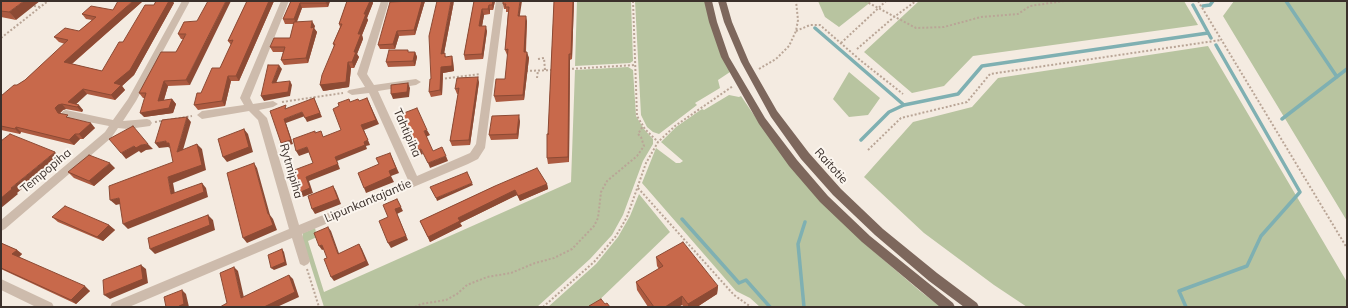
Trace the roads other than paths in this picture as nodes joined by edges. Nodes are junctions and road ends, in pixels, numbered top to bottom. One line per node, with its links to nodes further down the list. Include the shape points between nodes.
1 (186, 1): 15 (street, Tempopiha, via 132,101)
2 (285, 1): 11 (street, via 245,98)
3 (386, 1): 9 (street, Tahtipiha, via 362,74)
4 (500, 1): 16 (street, Lipunkantajantie, via 481,145 474,156)
5 (708, 1): 23 (main road, via 725,56 762,121 793,163 824,199 866,239)
6 (722, 1): 24 (main road, Raitotie, via 745,62 774,114 805,156 837,192 879,232)
7 (416, 82): 9 (street)
8 (352, 92): 9 (street)
9 (373, 92): 16 (street, Tahtipiha)
10 (273, 104): 11 (street)
11 (250, 107): 13 (street); 18 (street, Rytmipiha, via 262,118)
12 (66, 114): 15 (street)
13 (202, 114)
14 (147, 123): 15 (street)
15 (116, 124): 17 (street, Tempopiha, via 108,135)
16 (414, 182): 18 (street, Lipunkantajantie)
17 (1, 226)
18 (295, 232): 19 (street, Rytmipiha); 22 (street, Lipunkantajantie)
19 (304, 261)
20 (1, 284): 21 (street)
21 (48, 307)
22 (116, 307)
23 (949, 307)
24 (973, 307)

